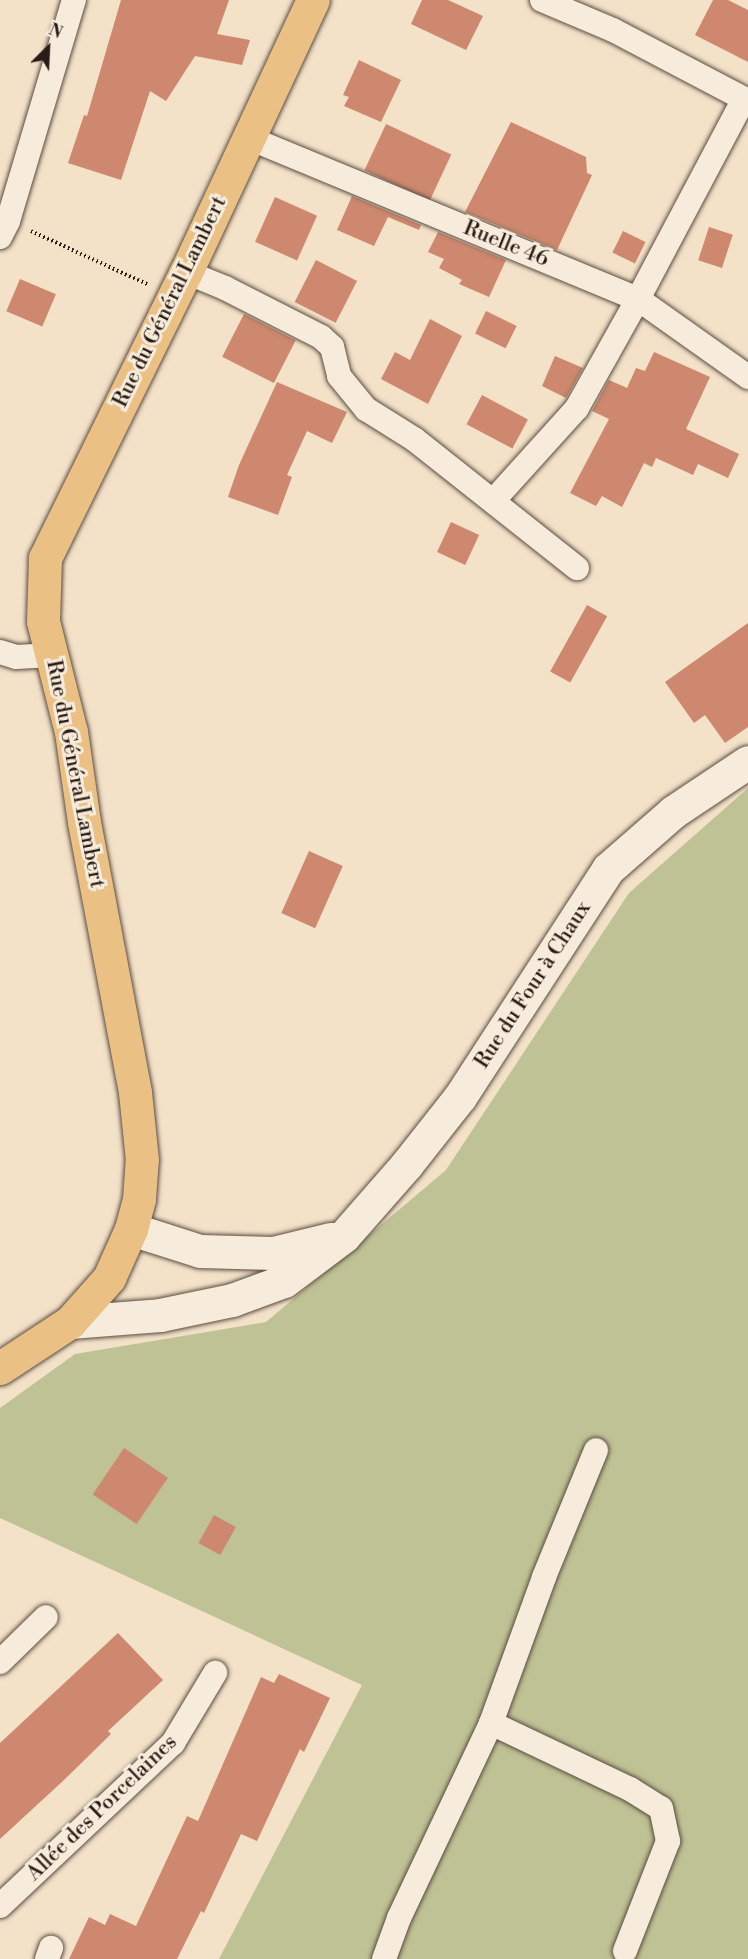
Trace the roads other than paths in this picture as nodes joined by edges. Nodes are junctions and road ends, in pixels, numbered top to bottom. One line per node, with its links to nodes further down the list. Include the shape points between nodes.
1 (74, 0): 6 (street)
2 (313, 0): 5 (main road, Rue du Général Lambert)
3 (542, 0): 4 (street, via 612,30)
4 (746, 100): 8 (street)
5 (249, 138): 7 (main road, Rue du Général Lambert); 8 (street, Ruelle 46)
6 (4, 229)
7 (179, 284): 10 (street, via 225,288 321,337 332,347 339,376 366,409 414,439); 13 (main road, Rue du Général Lambert, via 45,558 43,621)
8 (638, 299): 9 (street, Ruelle 46); 10 (street, via 577,408)
9 (748, 377)
10 (493, 501): 11 (street)
11 (576, 567)
12 (0, 652): 13 (street, via 16,657)
13 (53, 655): 15 (main road, Rue du Général Lambert, via 71,732 135,1092 142,1160 139,1199)
14 (748, 762): 16 (main road, Rue du Four à Chaux, via 673,812 608,869 460,1097)
15 (131, 1229): 16 (main road, via 200,1251 273,1253); 17 (main road, Rue du Général Lambert, via 109,1278)
16 (344, 1236): 17 (main road, Rue du Four à Chaux, via 284,1281 232,1300 160,1315)
17 (70, 1322): 18 (main road, Rue du Général Lambert)
18 (0, 1368)
19 (596, 1450): 23 (street)
20 (46, 1617): 21 (street)
21 (0, 1662)
22 (215, 1673): 24 (street, Allée des Porcelaines, via 173,1743)
23 (491, 1723): 25 (street, via 630,1789 661,1808 668,1841); 26 (street, via 399,1918)
24 (0, 1906)
25 (625, 1951)
26 (384, 1959)

